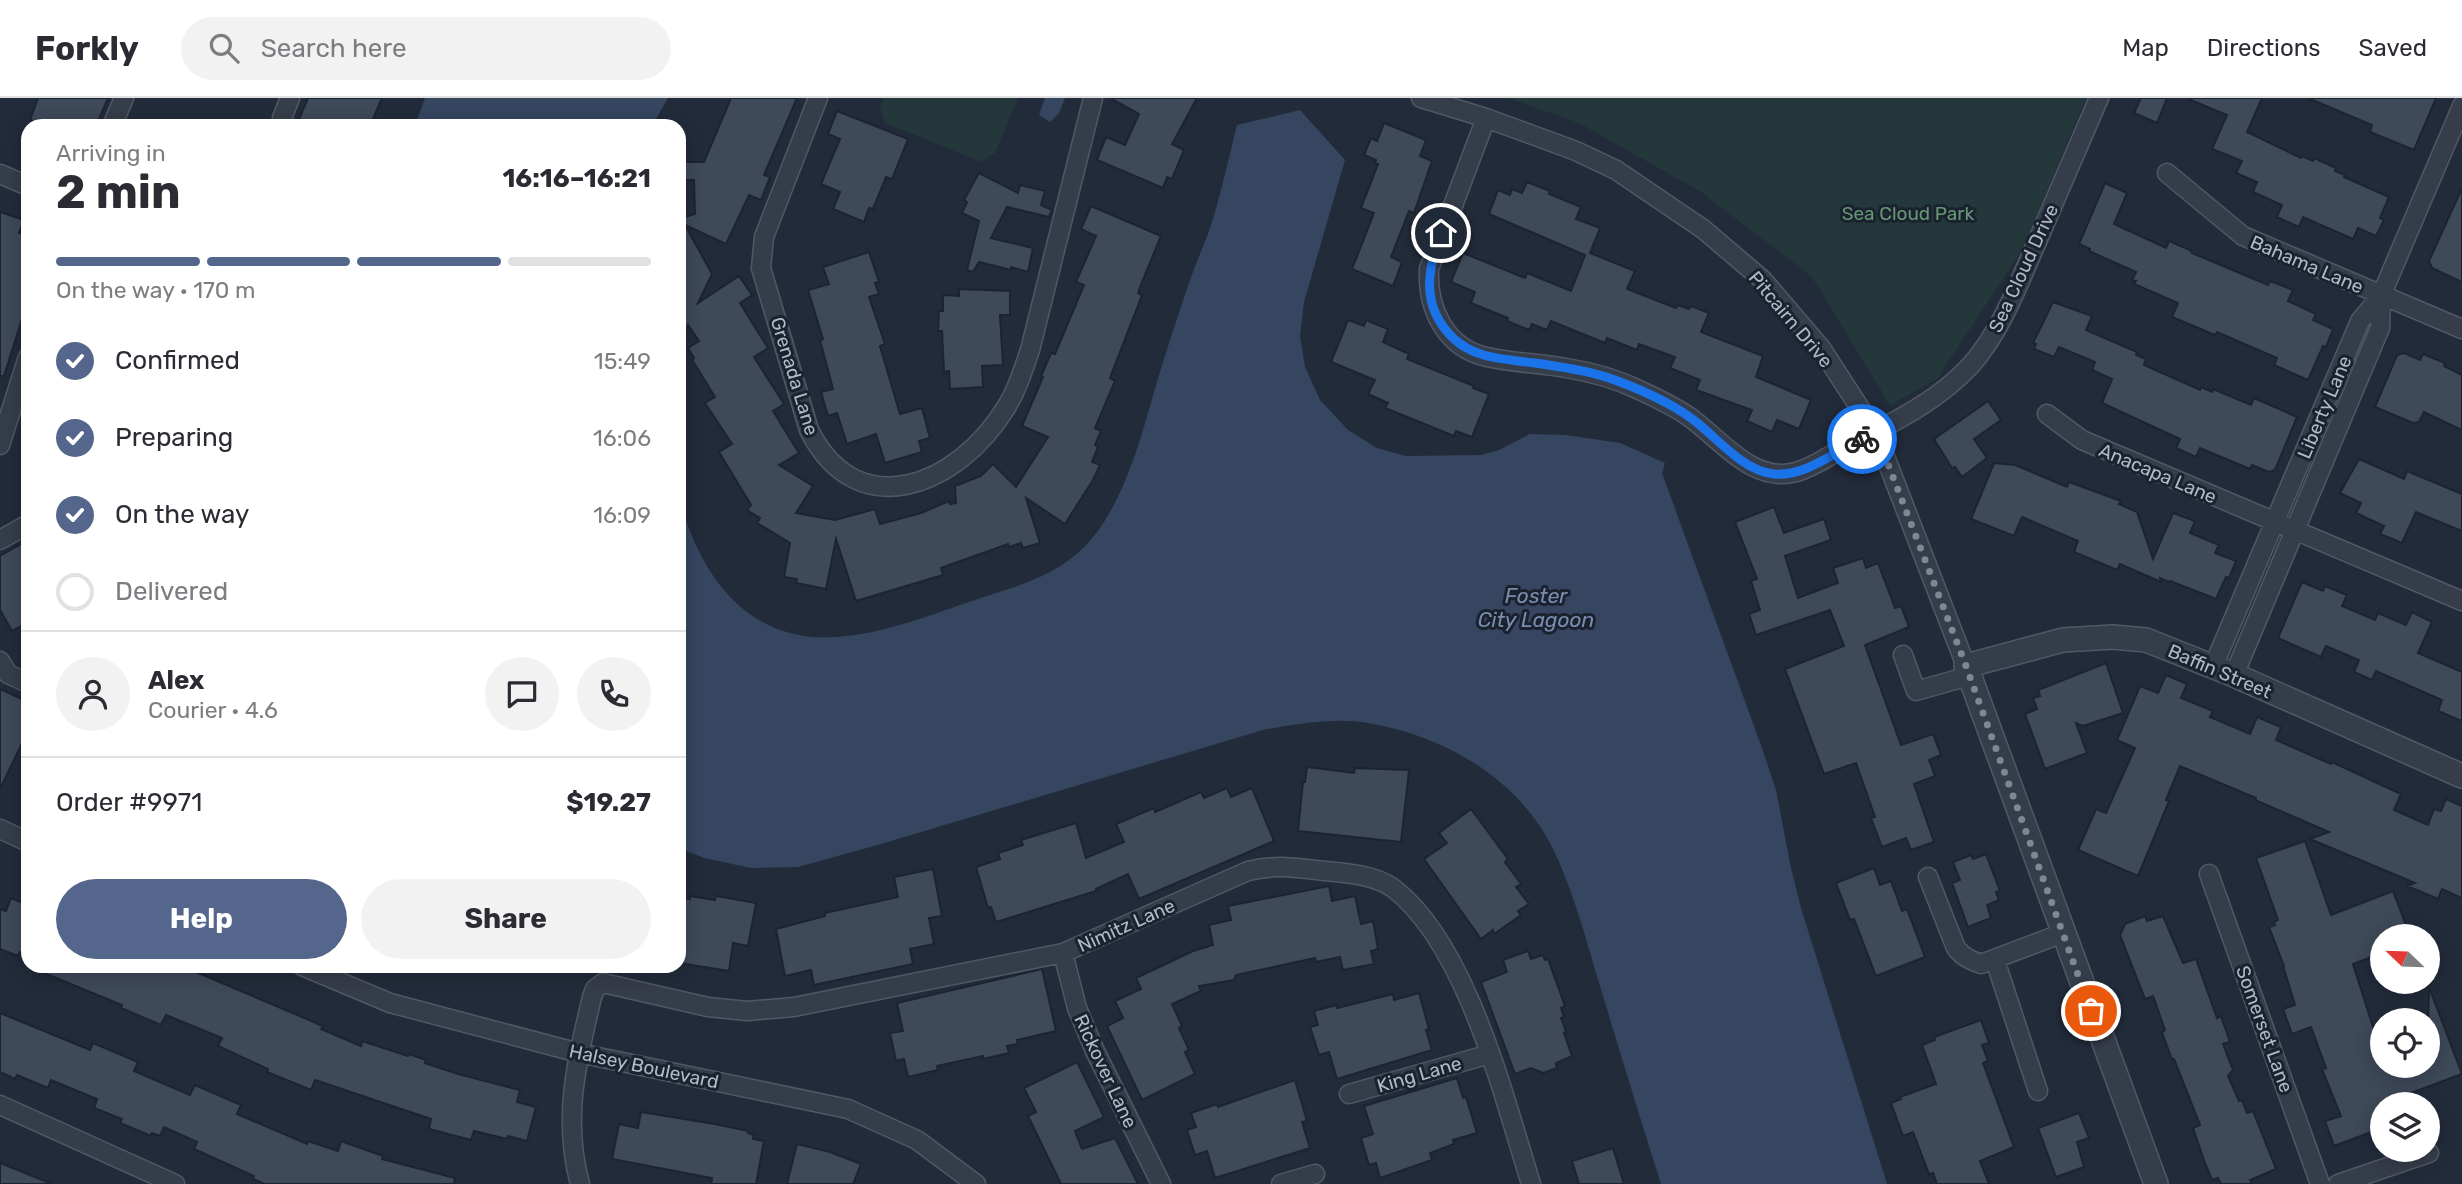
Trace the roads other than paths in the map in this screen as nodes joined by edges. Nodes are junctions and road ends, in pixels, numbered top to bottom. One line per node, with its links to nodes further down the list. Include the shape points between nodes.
1 (124, 98): 10 (street)
2 (290, 98): 8 (street)
3 (818, 98): 4 (street, Grenada Lane, via 764,237 761,268 808,430 817,447 851,477 879,485 911,486 945,471 976,446 1005,410 1019,382)
4 (1093, 98)
5 (1421, 98): 9 (street, Pitcairn Drive)
6 (2099, 98): 18 (street, Sea Cloud Drive, via 2020,282 1984,346 1943,391)
7 (2462, 106): 14 (street, Liberty Lane)
8 (282, 118)
9 (1486, 118): 18 (street, Pitcairn Drive, via 1616,170 1703,229 1763,280 1813,338); 18 (street, Sea Cloud Drive, via 1429,268 1433,310 1454,340 1487,357 1608,377 1681,411 1745,461 1772,474 1805,469)
10 (115, 119)
11 (2167, 173): 14 (street, Bahama Lane, via 2243,236)
12 (0, 174): 13 (street)
13 (21, 183)
14 (2381, 296): 15 (street, Bahama Lane); 20 (street, Liberty Lane, via 2360,321); 22 (street, Liberty Lane, via 2380,328)
15 (2462, 329)
16 (21, 380): 19 (street)
17 (2047, 414): 20 (street, Anacapa Lane, via 2082,440)
18 (1876, 433): 27 (street, Pitcairn Drive)
19 (0, 445)
20 (2275, 523): 22 (street, Anacapa Lane); 28 (street)
21 (21, 528): 23 (street)
22 (2295, 531): 24 (street, Anacapa Lane); 28 (street)
23 (0, 540)
24 (2462, 601)
25 (1903, 655): 27 (street, via 1916,691)
26 (0, 661): 29 (street, via 8,674)
27 (1968, 671): 28 (street, Baffin Street, via 2063,640 2113,637 2146,640); 35 (street, Pitcairn Drive)
28 (2223, 671): 30 (street, Baffin Street)
29 (21, 680)
30 (2462, 776)
31 (0, 829): 32 (street)
32 (21, 839)
33 (2209, 874): 53 (street, Somerset Lane)
34 (1928, 877): 37 (street, via 1963,957 1981,964)
35 (2063, 933): 37 (street); 52 (street, Pitcairn Drive)
36 (1063, 953): 39 (street, Nimitz Lane, via 794,1007 747,1011 603,984 592,997); 40 (street, Nimitz Lane, via 1248,871 1272,865 1360,875 1392,887 1443,946); 49 (street, Rickover Lane, via 1077,1008 1095,1051)
37 (1995, 960): 41 (street)
38 (319, 973): 39 (street, Halsey Boulevard, via 390,1003)
39 (579, 1053): 47 (street, via 570,1138); 48 (street, Halsey Boulevard, via 848,1109 917,1140)
40 (1490, 1054): 42 (street, King Lane); 51 (street, Nimitz Lane)
41 (2038, 1091)
42 (1349, 1094)
43 (0, 1105): 46 (street)
44 (2403, 1162): 54 (street)
45 (1315, 1174): 50 (street)
46 (175, 1184)
47 (580, 1184)
48 (976, 1184)
49 (1161, 1184)
50 (1281, 1184)
51 (1531, 1184)
52 (2156, 1184)
53 (2320, 1184)
54 (2338, 1184)

